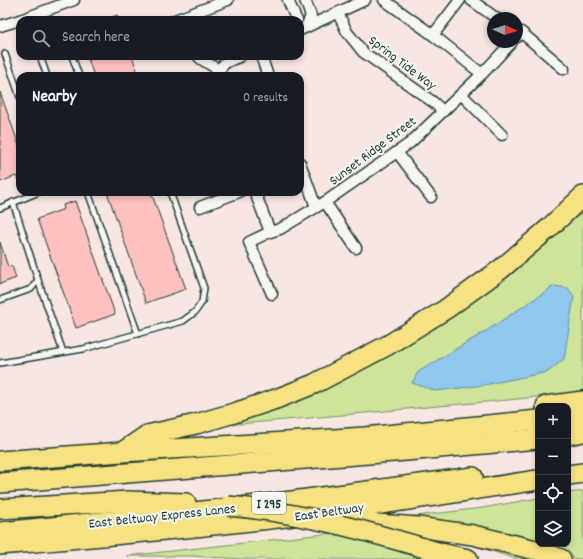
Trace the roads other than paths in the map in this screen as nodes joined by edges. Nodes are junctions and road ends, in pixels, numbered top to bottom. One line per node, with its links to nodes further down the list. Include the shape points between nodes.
1 (74, 0): 11 (street)
2 (228, 0): 12 (street)
3 (288, 0): 13 (street)
4 (305, 0): 15 (street, via 311,16)
5 (365, 0): 10 (street)
6 (384, 0): 18 (street)
7 (460, 0): 18 (street)
8 (471, 0): 9 (street)
9 (488, 12)
10 (338, 13): 16 (street); 36 (street, Spring Tide Way, via 363,52)
11 (33, 16)
12 (188, 16)
13 (295, 16)
14 (16, 22): 17 (street)
15 (304, 24)
16 (304, 25)
17 (0, 26)
18 (433, 35): 33 (street)
19 (523, 37): 27 (street)
20 (506, 48): 33 (street, Sunset Ridge Street)
21 (5, 54): 34 (lane)
22 (41, 60): 28 (lane)
23 (73, 60): 29 (lane)
24 (202, 60): 30 (street)
25 (233, 60): 31 (street, via 222,66)
26 (262, 60): 32 (street)
27 (564, 69)
28 (46, 72)
29 (78, 72)
30 (217, 72)
31 (219, 72)
32 (267, 72)
33 (482, 74): 35 (street, Sunset Ridge Street)
34 (16, 86)
35 (461, 94): 36 (street, Sunset Ridge Street); 37 (street)
36 (443, 111): 38 (street, Sunset Ridge Street)
37 (502, 135)
38 (397, 152): 46 (street); 48 (street, Sunset Ridge Street)
39 (304, 174): 50 (street)
40 (29, 196): 47 (lane)
41 (89, 196): 57 (lane)
42 (171, 196): 57 (lane, via 204,288 202,302 196,312 183,321)
43 (228, 196): 49 (street)
44 (256, 196): 52 (street)
45 (583, 196): 70 (highway, via 501,269 446,309 388,345 314,384 234,413 147,435)
46 (431, 197)
47 (13, 202): 51 (lane); 54 (lane)
48 (326, 202): 50 (street, Sunset Ridge Street); 53 (street)
49 (200, 207)
50 (316, 207): 52 (street, Sunset Ridge Street, via 280,229)
51 (0, 208)
52 (270, 232): 55 (street, Sunset Ridge Street, via 249,242)
53 (356, 248)
54 (38, 280): 56 (lane, via 31,289); 58 (lane)
55 (272, 294)
56 (0, 300)
57 (138, 334): 58 (lane)
58 (63, 352): 59 (lane)
59 (0, 363)
60 (583, 401): 61 (highway)
61 (568, 403)
62 (535, 407): 68 (highway, via 420,420)
63 (583, 415): 64 (highway)
64 (571, 417)
65 (535, 420): 68 (highway)
66 (583, 432): 67 (highway)
67 (571, 434)
68 (365, 437): 70 (highway)
69 (535, 439): 78 (highway)
70 (122, 452): 71 (highway)
71 (0, 460)
72 (583, 464): 73 (highway)
73 (571, 466)
74 (535, 469): 81 (highway, East Beltway Express Lanes / I 295, via 292,501)
75 (583, 473): 76 (highway)
76 (571, 475)
77 (535, 480): 80 (highway, East Beltway / I 295)
78 (0, 483)
79 (0, 510): 83 (highway, bridge, via 128,501 253,508 319,519)
80 (278, 518): 82 (highway, East Beltway / I 295); 85 (highway, via 418,527 473,535 540,551)
81 (0, 532)
82 (0, 545)
83 (448, 556): 84 (highway)
84 (468, 559)
85 (561, 559)

